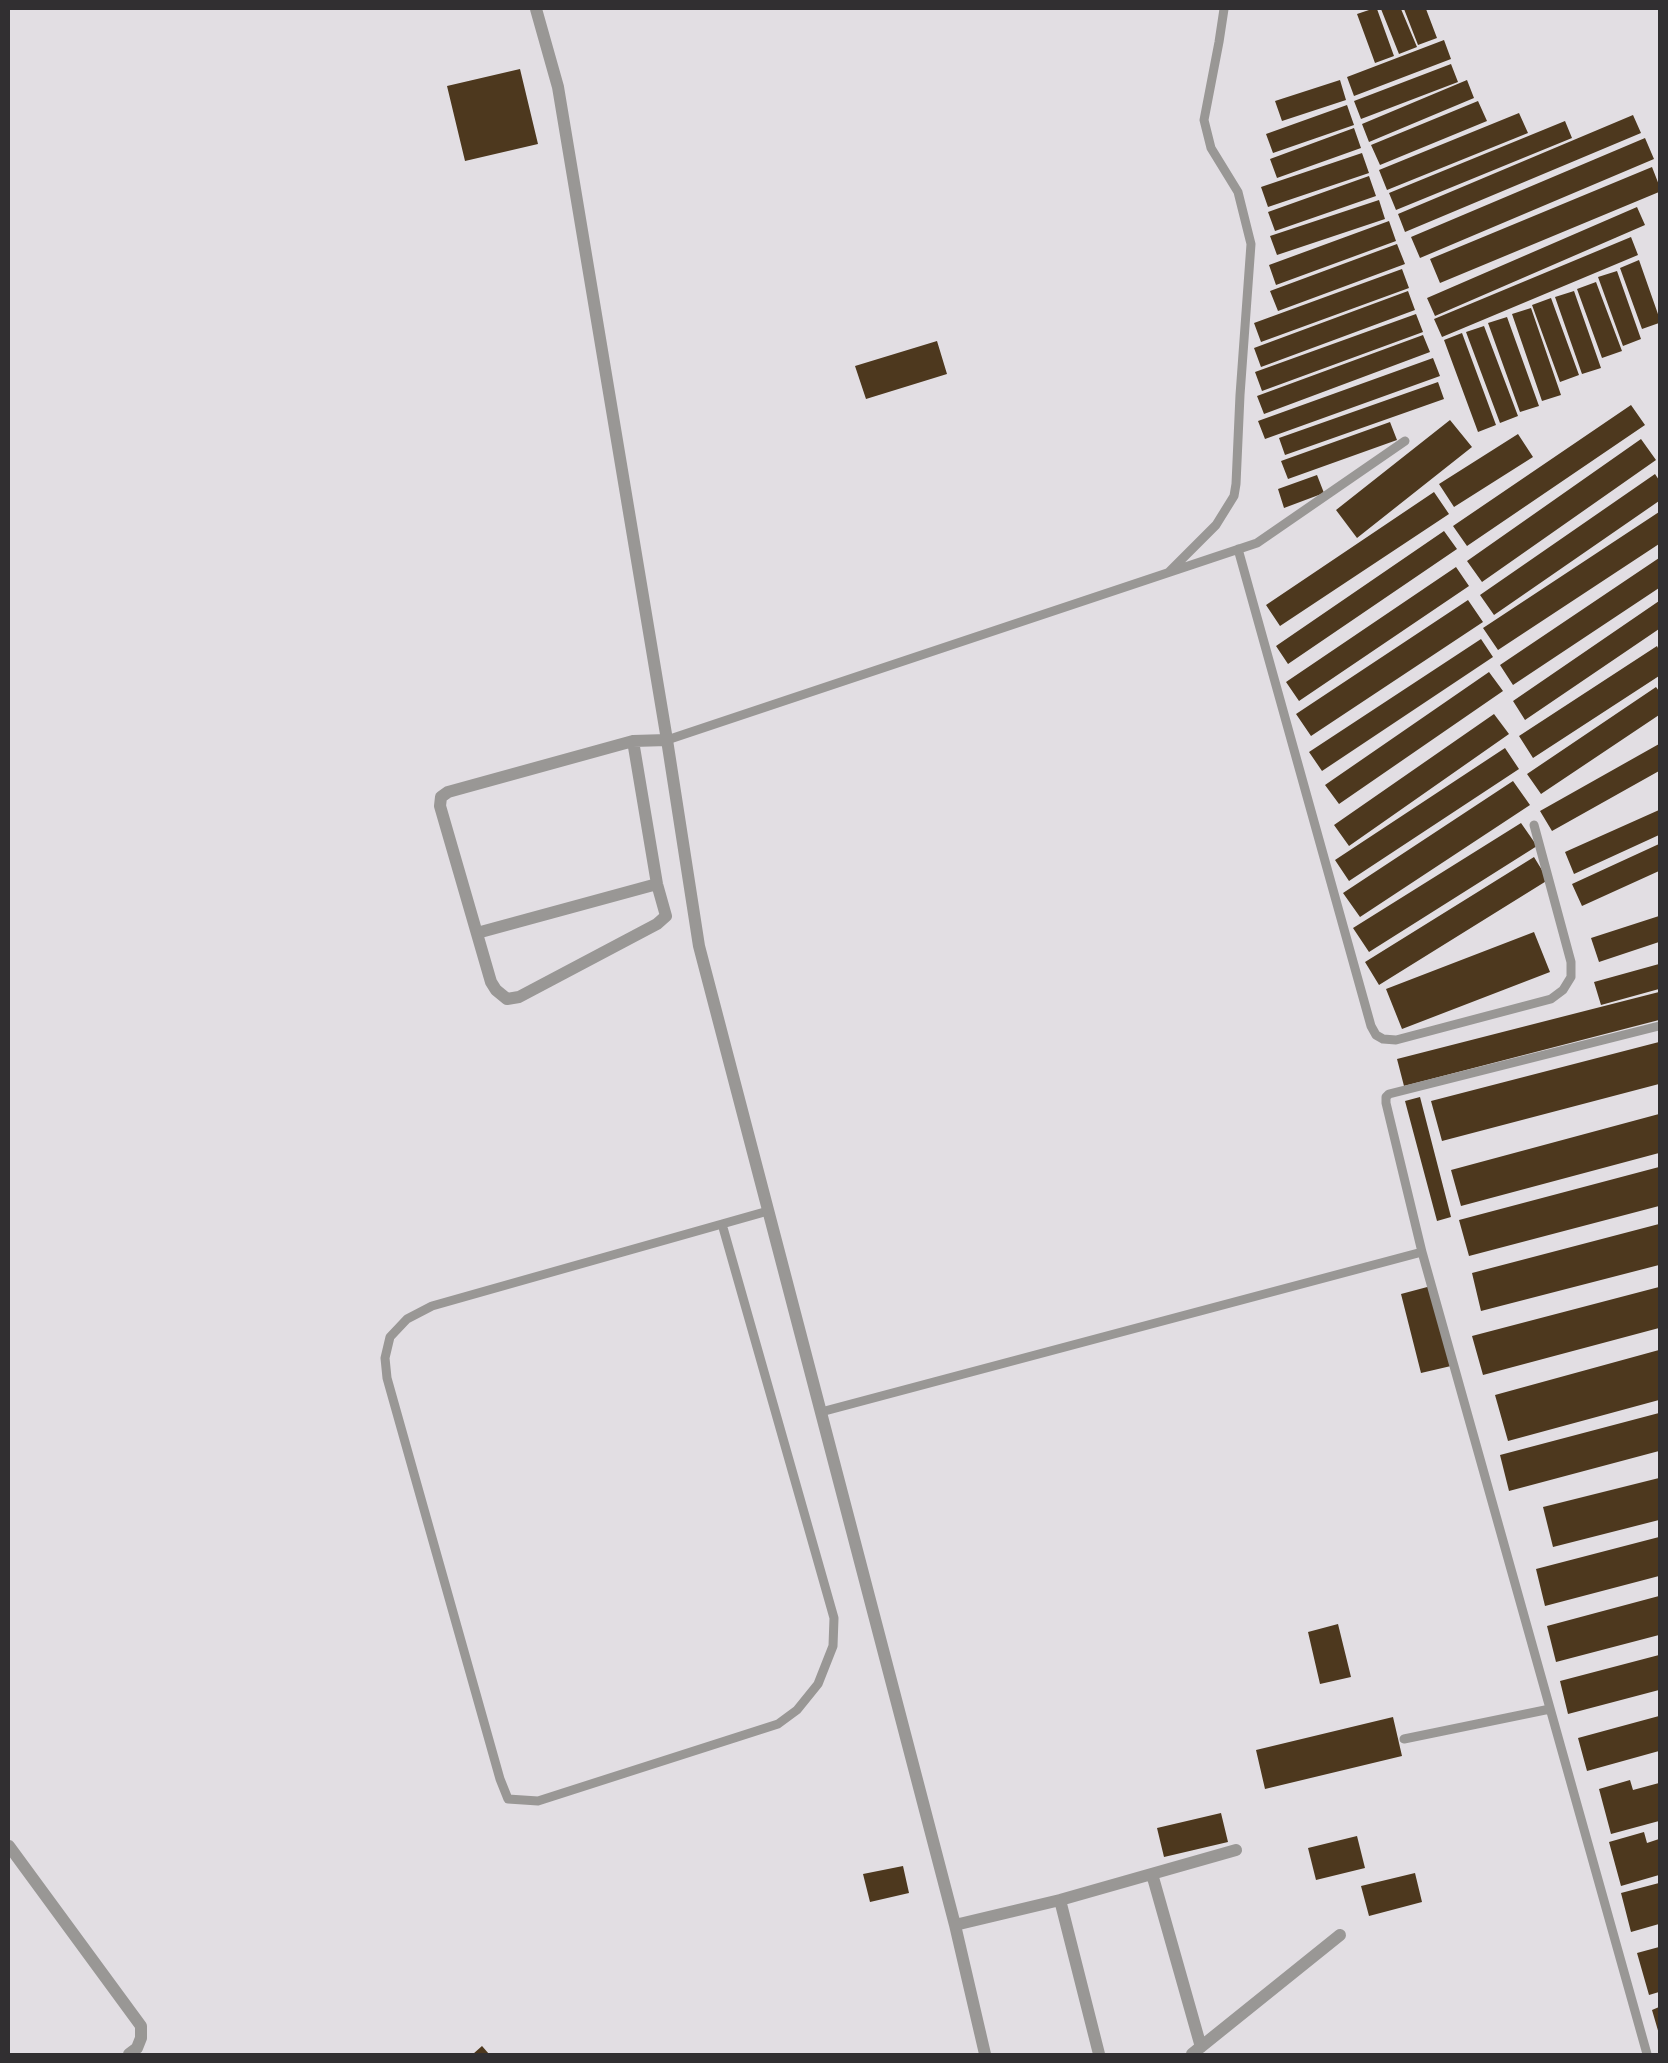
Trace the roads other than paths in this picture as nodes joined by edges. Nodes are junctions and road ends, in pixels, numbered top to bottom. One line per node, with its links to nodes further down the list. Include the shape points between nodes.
1 (536, 9): 6 (street, via 558,88)
2 (1224, 9): 5 (lane, via 1204,120 1212,148 1238,192 1251,244 1236,484 1230,503 1216,525)
3 (1405, 441): 4 (lane, via 1272,534)
4 (1238, 549): 5 (lane); 8 (lane, via 1368,1017 1376,1034 1383,1039 1396,1040 1551,999 1563,990 1571,977 1571,962)
5 (1167, 574): 6 (lane)
6 (667, 740): 7 (street); 12 (street, via 699,946)
7 (633, 741): 9 (street); 10 (street, via 448,792 441,797 440,806)
8 (1534, 825)
9 (657, 884): 10 (street); 10 (street, via 666,912 661,922 513,999 507,999 496,990)
10 (477, 933)
11 (1659, 1026): 14 (lane, via 1389,1094 1386,1103)
12 (768, 1211): 13 (lane); 15 (street)
13 (722, 1224): 13 (lane, via 432,1306 407,1319 390,1337 385,1358 387,1378 508,1800 538,1801 778,1724 797,1710 818,1684 833,1646 834,1618)
14 (1422, 1252): 15 (lane); 16 (lane)
15 (821, 1412): 22 (street)
16 (1550, 1709): 17 (lane); 28 (lane)
17 (1404, 1739)
18 (9, 1846): 25 (street, via 140,2026 141,2038 137,2048)
19 (1236, 1850): 20 (street)
20 (1152, 1874): 21 (street); 24 (street)
21 (1060, 1900): 22 (street); 27 (street)
22 (955, 1925): 26 (street)
23 (1340, 1935): 24 (street)
24 (1196, 2051)
25 (129, 2054)
26 (985, 2054)
27 (1100, 2054)
28 (1647, 2054)

